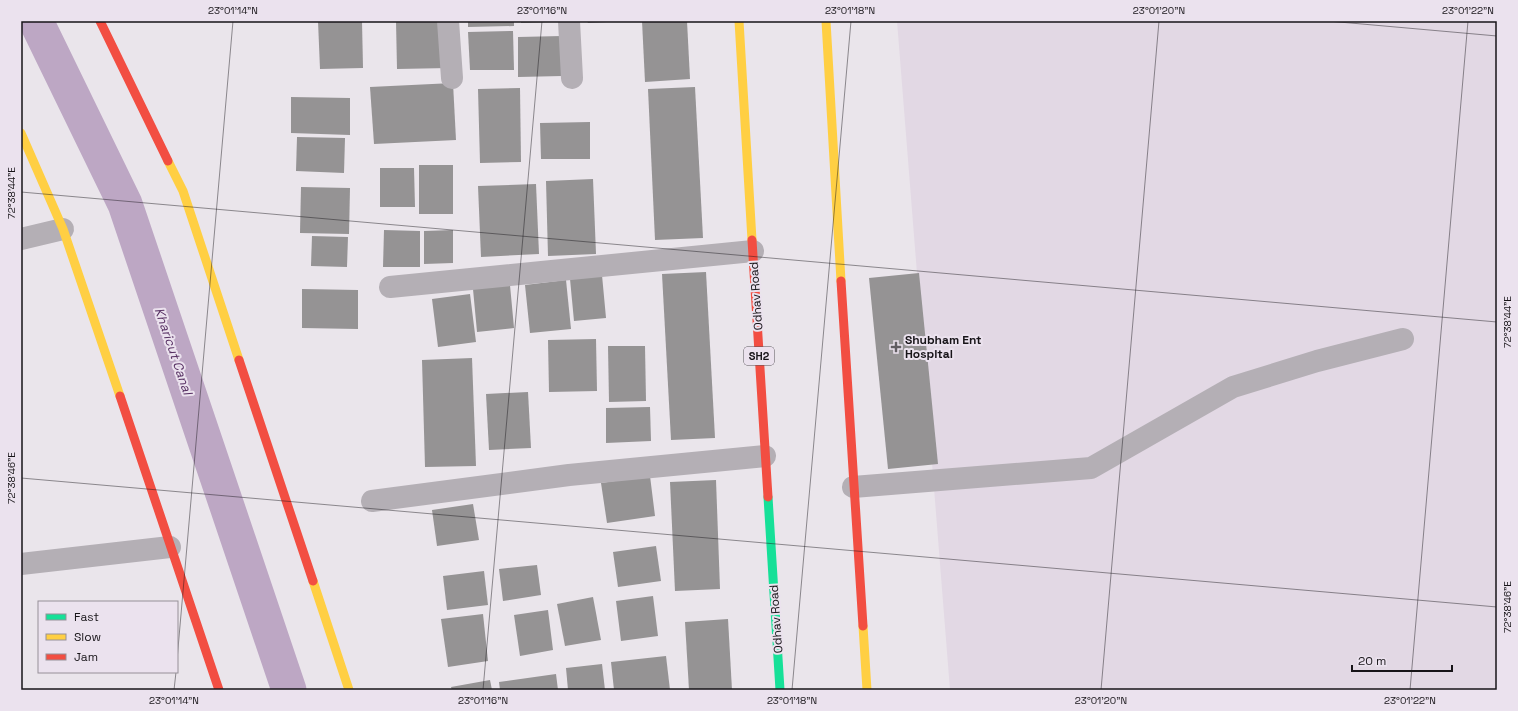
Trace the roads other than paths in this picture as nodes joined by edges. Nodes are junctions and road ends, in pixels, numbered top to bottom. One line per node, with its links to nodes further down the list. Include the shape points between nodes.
1 (100, 21): 20 (main road, via 183,191)
2 (448, 21): 6 (street)
3 (569, 21): 7 (street)
4 (739, 21): 11 (main road, Odhav Road / SH2)
5 (826, 21): 15 (main road)
6 (452, 78)
7 (572, 78)
8 (21, 133): 9 (main road)
9 (63, 229): 10 (street); 17 (main road)
10 (21, 239)
11 (753, 251): 12 (street); 14 (main road, Odhav Road / SH2)
12 (390, 287)
13 (1403, 339): 15 (street, via 1317,361 1233,387 1091,468)
14 (765, 456): 16 (street, via 569,475); 21 (main road, Odhav Road / SH2)
15 (853, 487): 22 (main road)
16 (372, 501)
17 (170, 547): 18 (street); 19 (main road)
18 (21, 564)
19 (219, 690)
20 (348, 690)
21 (780, 690)
22 (867, 690)

